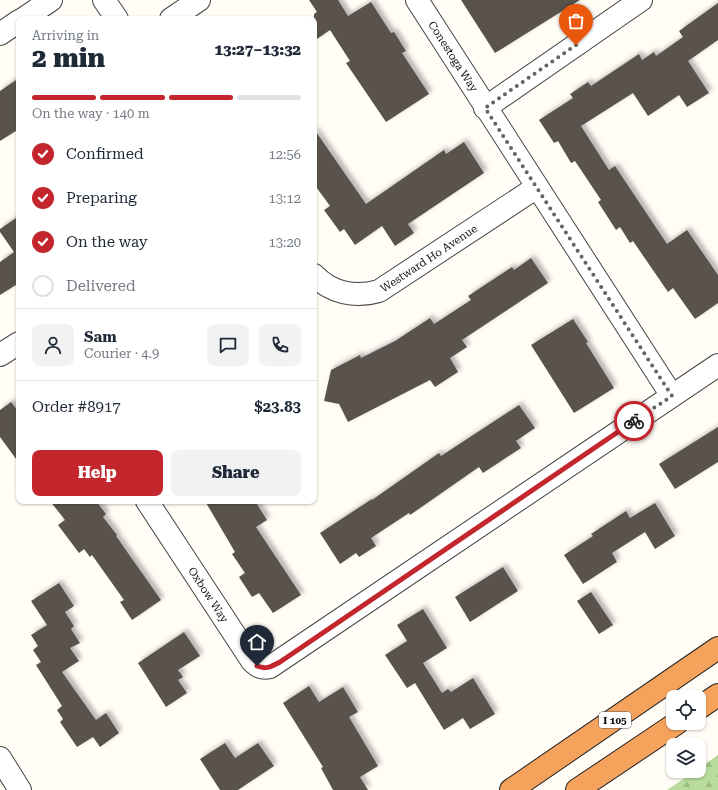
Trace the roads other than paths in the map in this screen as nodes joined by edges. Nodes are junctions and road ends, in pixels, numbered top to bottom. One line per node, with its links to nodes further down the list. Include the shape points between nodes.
1 (52, 0): 6 (street)
2 (104, 0): 7 (street)
3 (199, 0): 8 (street)
4 (417, 0): 11 (street, Conestoga Way)
5 (642, 0): 11 (street)
6 (27, 16)
7 (115, 16)
8 (175, 16)
9 (16, 23): 10 (street)
10 (0, 34)
11 (485, 108): 12 (street, Conestoga Way)
12 (537, 187): 13 (street, Westward Ho Avenue, via 379,291 368,294 343,292); 17 (street, Conestoga Way)
13 (317, 278)
14 (16, 344): 15 (street)
15 (0, 355)
16 (718, 365): 17 (street, Oxbow Way)
17 (672, 396): 18 (street, Oxbow Way, via 270,667 257,666 252,661)
18 (149, 504)
19 (718, 648): 29 (highway, I 105)
20 (718, 695): 21 (highway)
21 (706, 703)
22 (718, 704): 23 (highway)
23 (706, 710)
24 (666, 730): 26 (highway)
25 (668, 730): 26 (highway)
26 (655, 737): 30 (highway)
27 (0, 758): 28 (street)
28 (13, 787)
29 (511, 790)
30 (577, 790)

